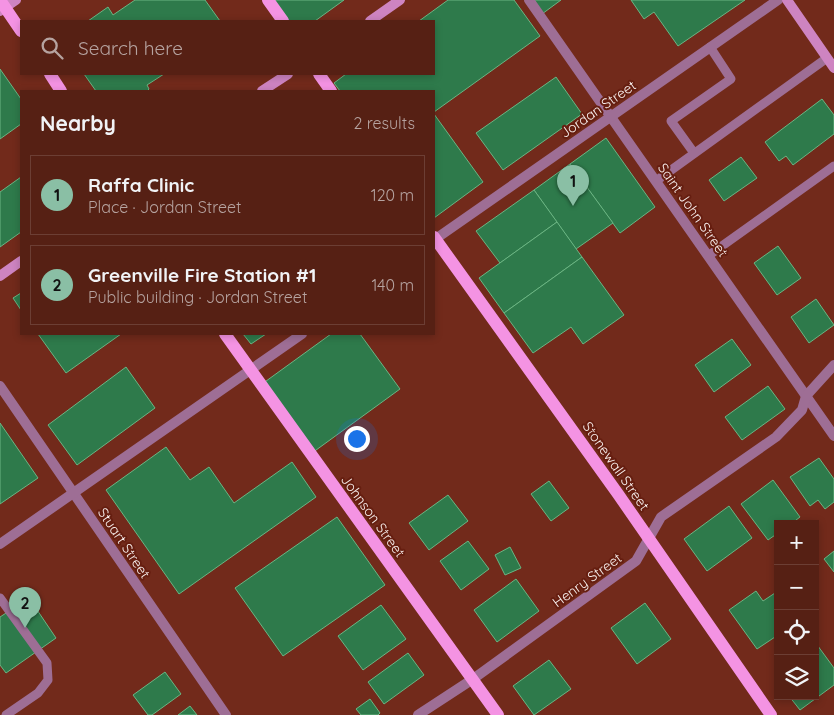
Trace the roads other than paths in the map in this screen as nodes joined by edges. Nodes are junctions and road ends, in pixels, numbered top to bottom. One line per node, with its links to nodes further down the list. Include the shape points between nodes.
1 (268, 0): 7 (main road)
2 (400, 0): 8 (main road)
3 (529, 0): 19 (street, Saint John Street)
4 (778, 0): 10 (street, Jordan Street)
5 (787, 0): 11 (main road)
6 (5, 5): 9 (main road)
7 (282, 20)
8 (371, 20)
9 (20, 29)
10 (710, 47): 19 (street, Jordan Street); 20 (lane, via 731,78 671,121)
11 (827, 58): 12 (main road); 20 (lane)
12 (834, 68)
13 (51, 75): 16 (main road)
14 (286, 75): 17 (main road)
15 (320, 75): 18 (main road)
16 (60, 90)
17 (264, 90)
18 (331, 90)
19 (610, 117): 22 (street, Saint John Street); 23 (street, Jordan Street)
20 (694, 153): 22 (lane)
21 (834, 166): 25 (lane)
22 (656, 181): 25 (street, Saint John Street)
23 (435, 238)
24 (435, 240): 36 (main road, Stonewall Street)
25 (708, 256): 33 (street, Saint John Street)
26 (20, 262): 27 (main road)
27 (0, 276)
28 (226, 335): 31 (main road, Johnson Street)
29 (301, 335): 31 (street)
30 (834, 365): 33 (street, Henry Street)
31 (250, 371): 35 (street); 39 (main road, Johnson Street)
32 (0, 386): 35 (street, Stuart Street)
33 (806, 396): 34 (street, Saint John Street); 36 (street, Henry Street, via 802,410 776,437 661,517)
34 (834, 436)
35 (73, 492): 37 (street); 41 (street, Stuart Street)
36 (648, 539): 39 (street, Henry Street, via 636,561); 44 (main road, Stonewall Street)
37 (0, 544)
38 (0, 598): 40 (lane, via 47,663 48,680 38,693)
39 (473, 679): 42 (street, Henry Street); 43 (main road, Johnson Street)
40 (6, 715)
41 (226, 715)
42 (418, 715)
43 (498, 715)
44 (771, 715)

